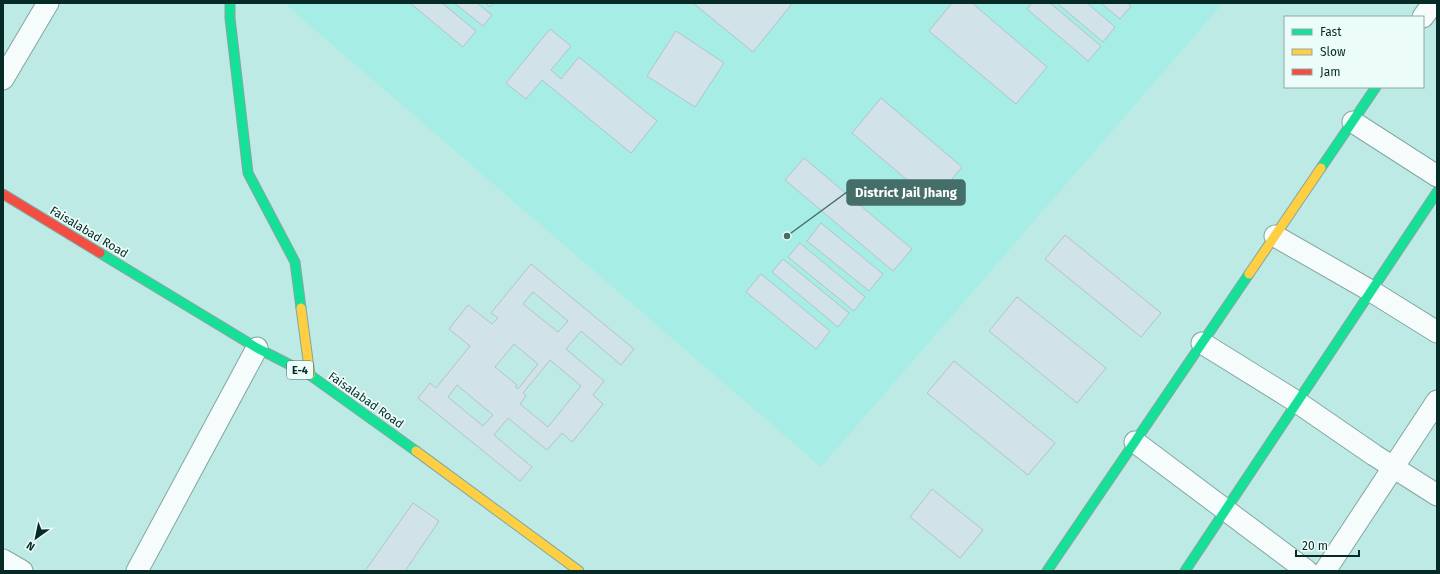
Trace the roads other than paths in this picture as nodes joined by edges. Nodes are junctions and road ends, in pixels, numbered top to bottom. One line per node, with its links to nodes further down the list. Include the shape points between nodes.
1 (48, 3): 5 (street)
2 (230, 3): 16 (street, via 248,173 295,262)
3 (1433, 3): 4 (street)
4 (1424, 16)
5 (3, 79)
6 (1375, 88): 7 (street)
7 (1353, 122): 8 (street); 11 (street)
8 (1437, 176)
9 (1437, 192): 12 (street)
10 (3, 194): 15 (street, Faisalabad Road / E-4)
11 (1275, 236): 12 (street); 14 (street)
12 (1371, 291): 13 (street); 18 (street)
13 (1437, 332)
14 (1202, 343): 18 (street); 19 (street)
15 (257, 348): 16 (street, Faisalabad Road / E-4); 25 (street)
16 (310, 375): 26 (street, Faisalabad Road / E-4)
17 (1437, 401): 20 (street)
18 (1297, 402): 20 (street); 22 (street)
19 (1135, 442): 22 (street); 27 (street)
20 (1393, 467): 21 (street); 30 (street)
21 (1437, 495)
22 (1226, 509): 28 (street); 29 (street)
23 (3, 560): 24 (street)
24 (22, 571)
25 (138, 571)
26 (579, 571)
27 (1047, 571)
28 (1185, 571)
29 (1307, 571)
30 (1325, 571)

